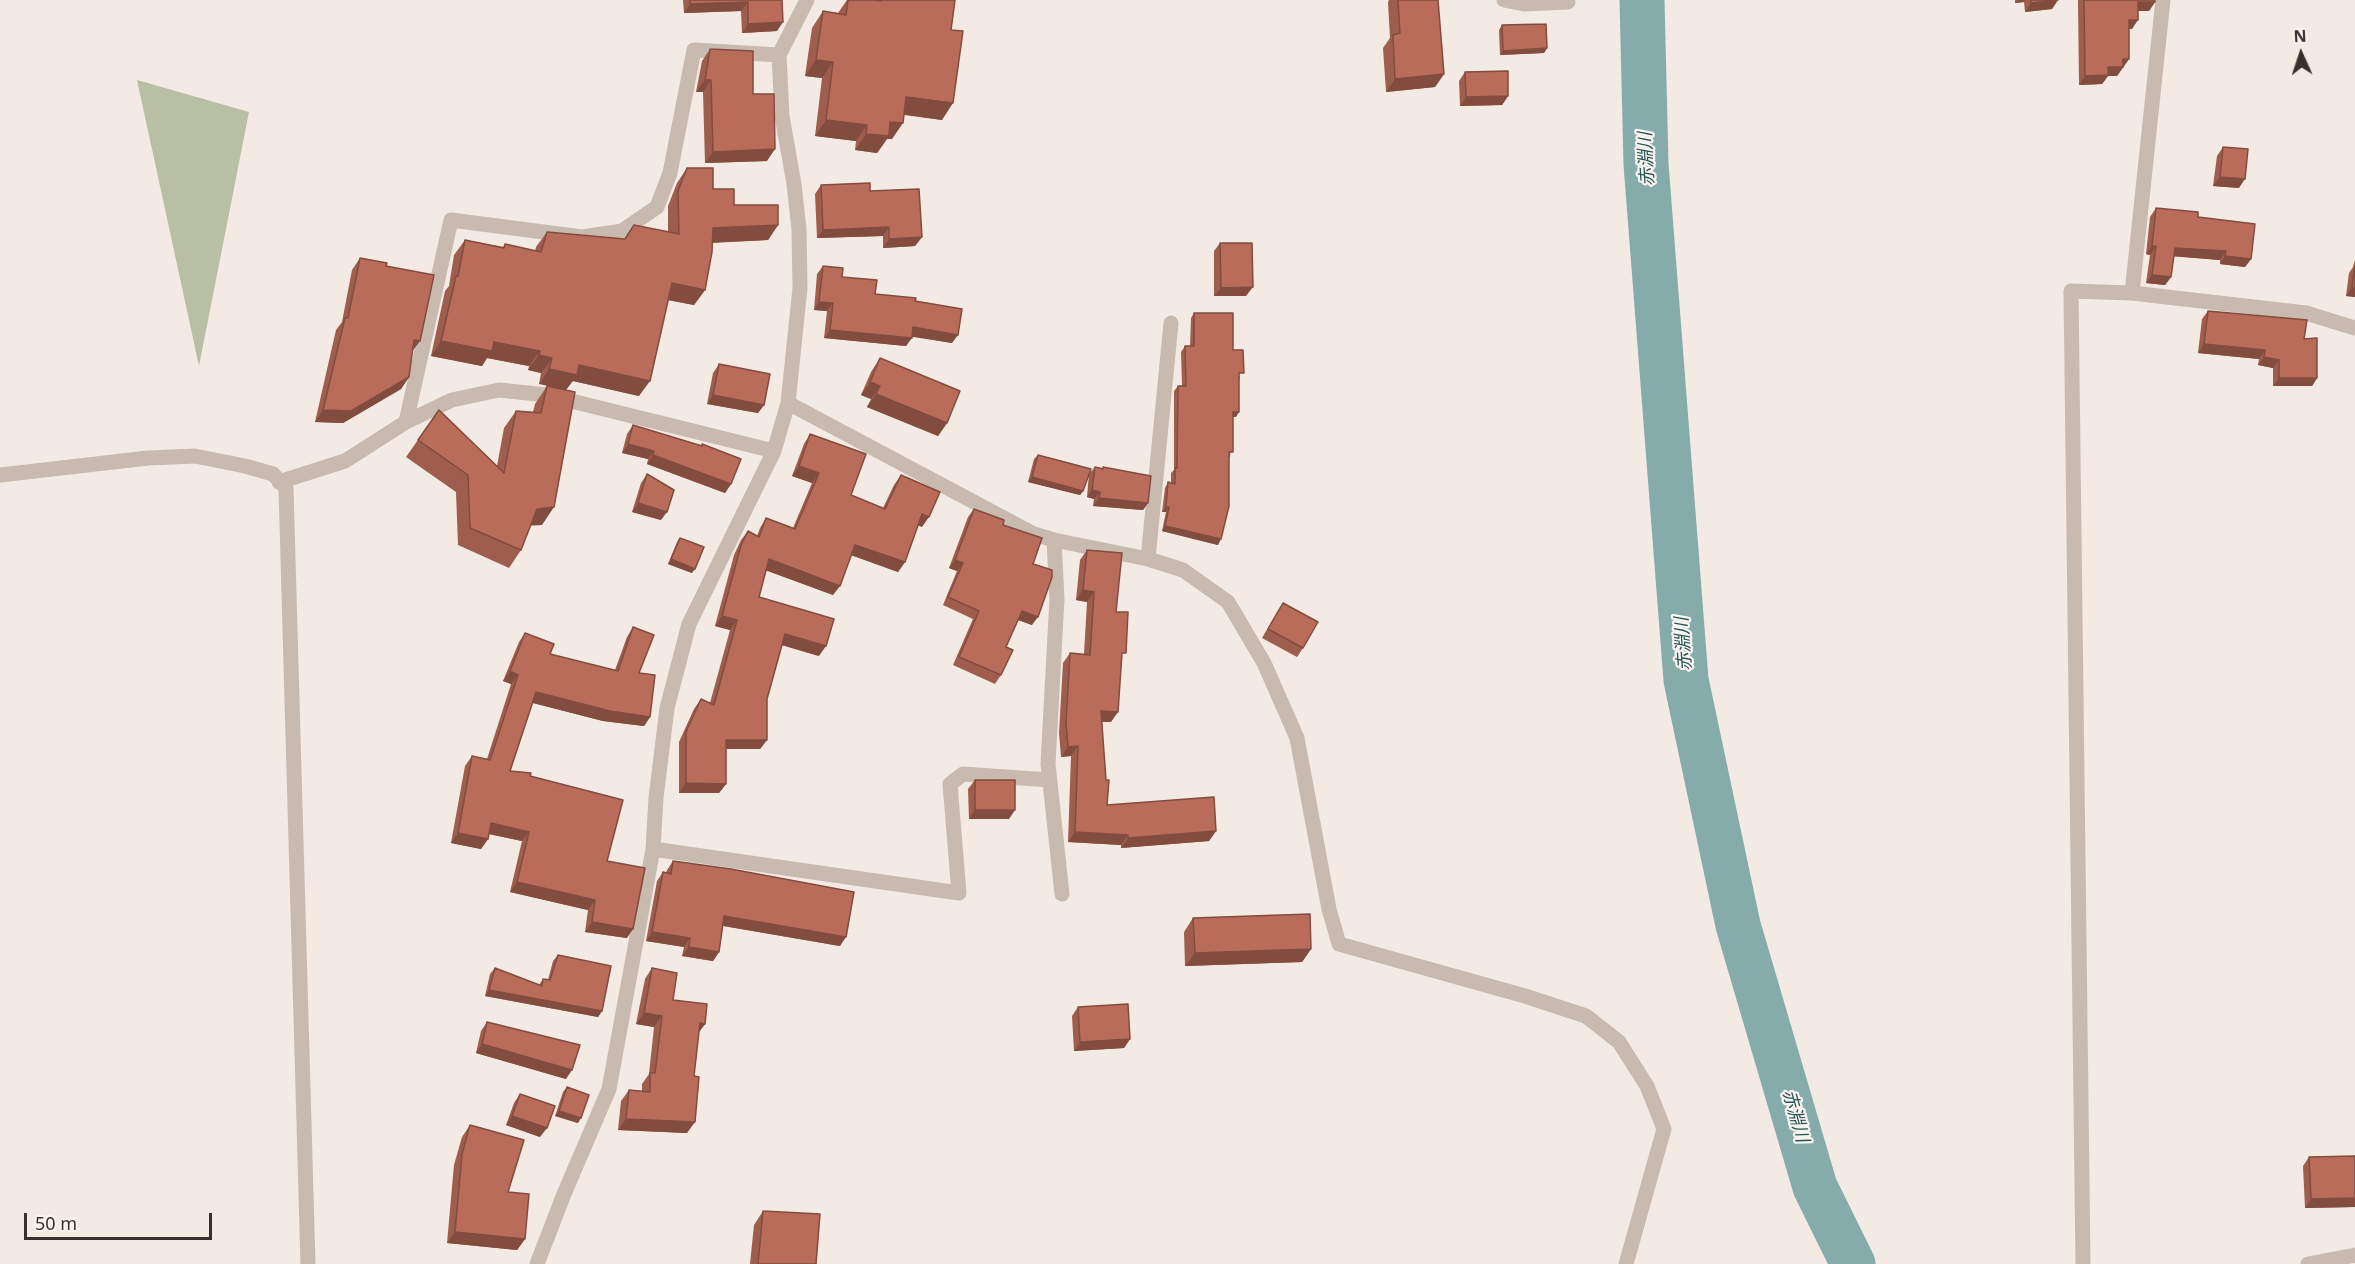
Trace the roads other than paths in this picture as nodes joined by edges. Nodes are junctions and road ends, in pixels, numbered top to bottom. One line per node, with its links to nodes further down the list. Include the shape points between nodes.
1 (807, 0): 5 (street)
2 (1504, 0): 4 (street, via 1524,4)
3 (2163, 0): 6 (street)
4 (1568, 2)
5 (780, 55): 9 (street, via 782,116 794,184 800,264); 10 (street, via 694,50 670,173 657,207 622,231 582,237 450,220)
6 (2132, 294): 8 (street, via 2306,313); 23 (street, via 2071,291)
7 (1171, 323): 15 (street)
8 (2355, 328)
9 (789, 403): 11 (street); 14 (street, via 1034,534)
10 (406, 422): 11 (street, via 452,400 499,390 547,395); 13 (street, via 345,461)
11 (774, 451): 17 (street, via 689,624 667,708)
12 (0, 475): 13 (street, via 195,456 273,474)
13 (279, 482): 20 (street, via 286,488)
14 (1054, 540): 15 (street); 16 (street, via 1057,598 1050,701)
15 (1148, 559): 22 (street, via 1183,570 1228,602 1264,663 1297,738 1339,944 1586,1016 1619,1042 1647,1086 1664,1129)
16 (1050, 780): 17 (street, via 963,774 950,784 959,892); 18 (street)
17 (654, 849): 21 (street, via 609,1089)
18 (1062, 894)
19 (2355, 1256): 24 (street)
20 (308, 1264)
21 (537, 1264)
22 (1626, 1264)
23 (2083, 1264)
24 (2308, 1264)

